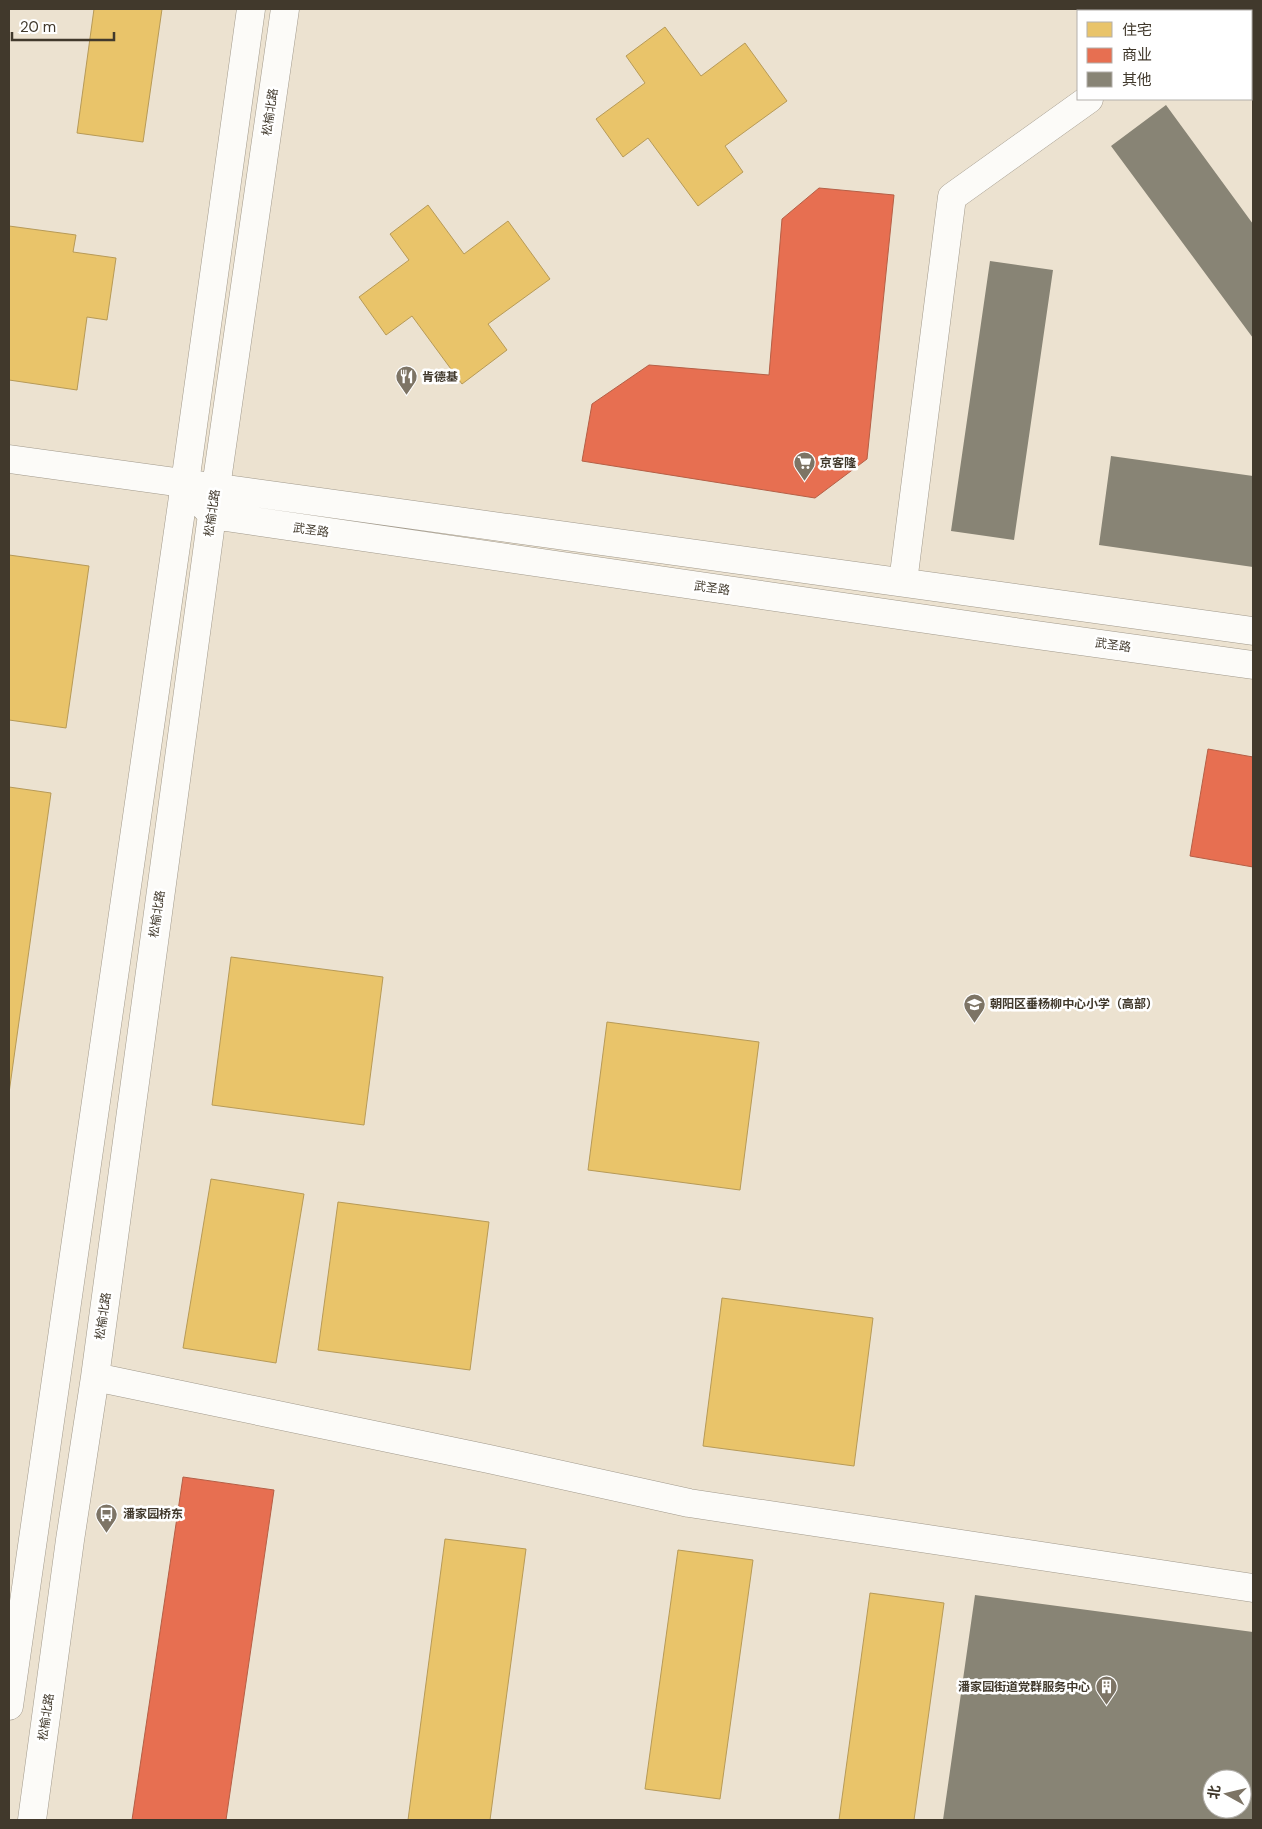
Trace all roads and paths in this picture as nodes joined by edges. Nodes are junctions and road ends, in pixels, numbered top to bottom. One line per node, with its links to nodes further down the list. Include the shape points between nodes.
1 (251, 9): 5 (street)
2 (285, 9): 6 (street, 松榆北路)
3 (1088, 100): 8 (street, via 952,197)
4 (9, 459): 5 (street)
5 (185, 483): 6 (street); 7 (street); 13 (street)
6 (216, 487): 7 (street, 松榆北路); 8 (street)
7 (212, 515): 10 (street, 武圣路); 11 (street, 松榆北路)
8 (903, 582): 9 (street)
9 (1253, 631)
10 (1253, 665)
11 (94, 1377): 12 (street, via 689,1503); 14 (street, 松榆北路)
12 (1253, 1588)
13 (9, 1706)
14 (32, 1820)

